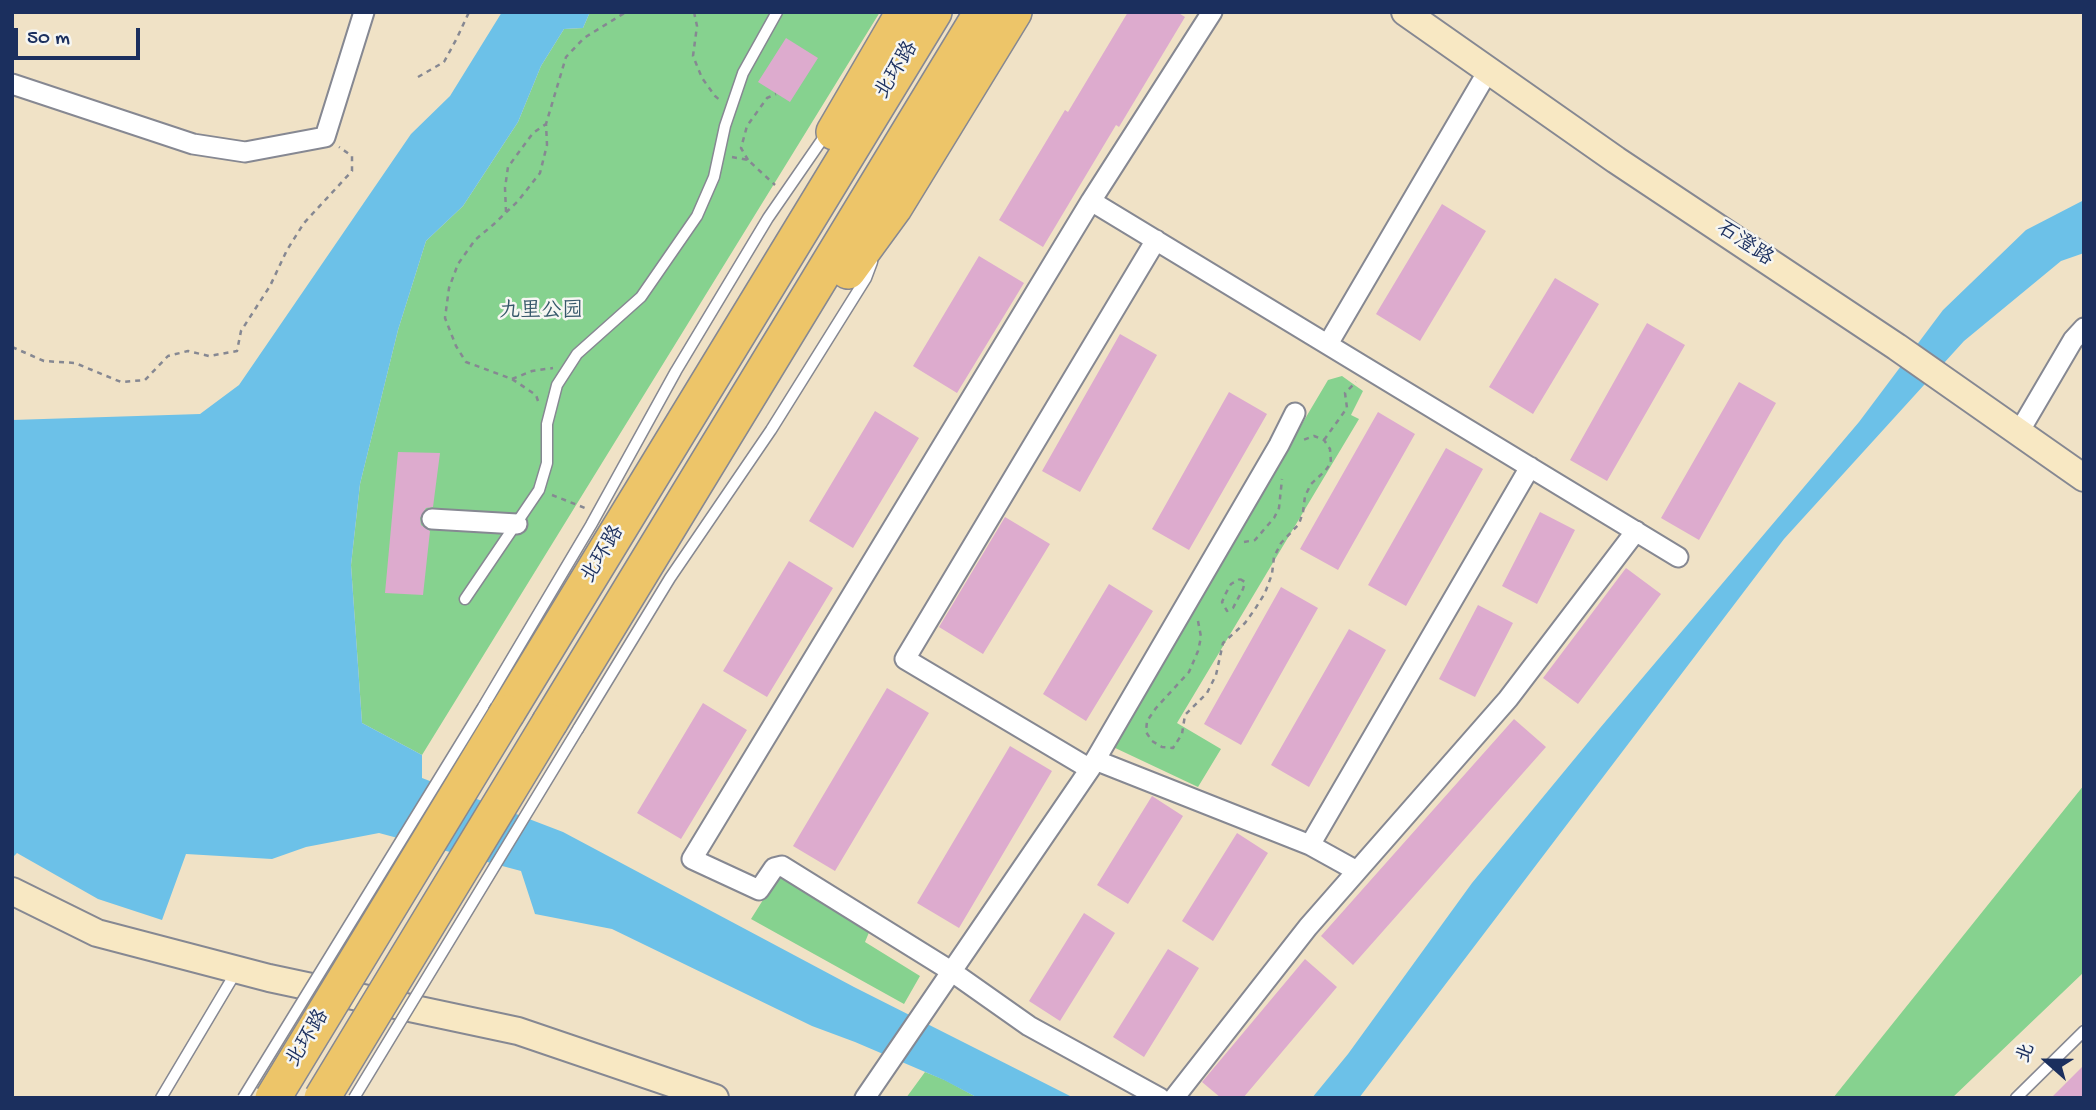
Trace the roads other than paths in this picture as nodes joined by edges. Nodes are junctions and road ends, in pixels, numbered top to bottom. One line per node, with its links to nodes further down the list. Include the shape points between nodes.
1 (364, 12): 11 (street, via 325,137 245,152 193,144)
2 (777, 12): 24 (lane, via 743,73 714,177 697,216 641,297 577,354 557,385 547,424 547,463 539,490)
3 (934, 12): 8 (highway, 北环路)
4 (982, 12): 23 (highway, 北环路)
5 (1014, 12): 13 (highway)
6 (1212, 12): 12 (street)
7 (1405, 12): 9 (street, 石澄路)
8 (910, 27): 10 (highway); 21 (highway, 北环路)
9 (1488, 71): 16 (street); 18 (street, 石澄路)
10 (862, 81): 21 (highway, via 783,226 688,379); 21 (lane, 北环路, via 768,218 676,371)
11 (12, 85)
12 (1091, 201): 14 (street); 35 (street, via 692,859 759,890 774,868 782,866)
13 (894, 208): 23 (highway, via 851,267 757,424); 29 (lane, 北环路, via 866,278 771,430)
14 (1156, 240): 16 (street); 30 (street, via 905,659)
15 (2084, 328): 18 (street)
16 (1328, 344): 19 (street)
17 (1296, 413): 30 (street)
18 (2019, 432): 20 (street, 石澄路)
19 (1530, 467): 25 (street); 31 (street)
20 (2084, 478)
21 (613, 514): 28 (highway, 北环路)
22 (432, 519): 24 (street)
23 (674, 519): 29 (highway, 北环路)
24 (517, 524): 27 (lane)
25 (1636, 531): 26 (street); 32 (street, via 1508,699)
26 (1678, 557)
27 (466, 599)
28 (495, 710): 38 (lane, 北环路, bridge); 39 (highway, 北环路, bridge)
29 (564, 726): 40 (highway, 北环路, bridge); 41 (lane, 北环路, bridge)
30 (1093, 764): 31 (street); 35 (street)
31 (1310, 845): 32 (street)
32 (1357, 871): 45 (street)
33 (12, 891): 34 (street, via 97,933)
34 (238, 970): 37 (lane); 42 (street, via 518,1031)
35 (951, 971): 43 (street); 44 (street, via 1029,1026)
36 (2084, 1031): 46 (lane)
37 (161, 1098)
38 (243, 1098)
39 (273, 1098)
40 (322, 1098)
41 (354, 1098)
42 (715, 1098)
43 (865, 1098)
44 (1160, 1098)
45 (1174, 1098)
46 (2016, 1098)

